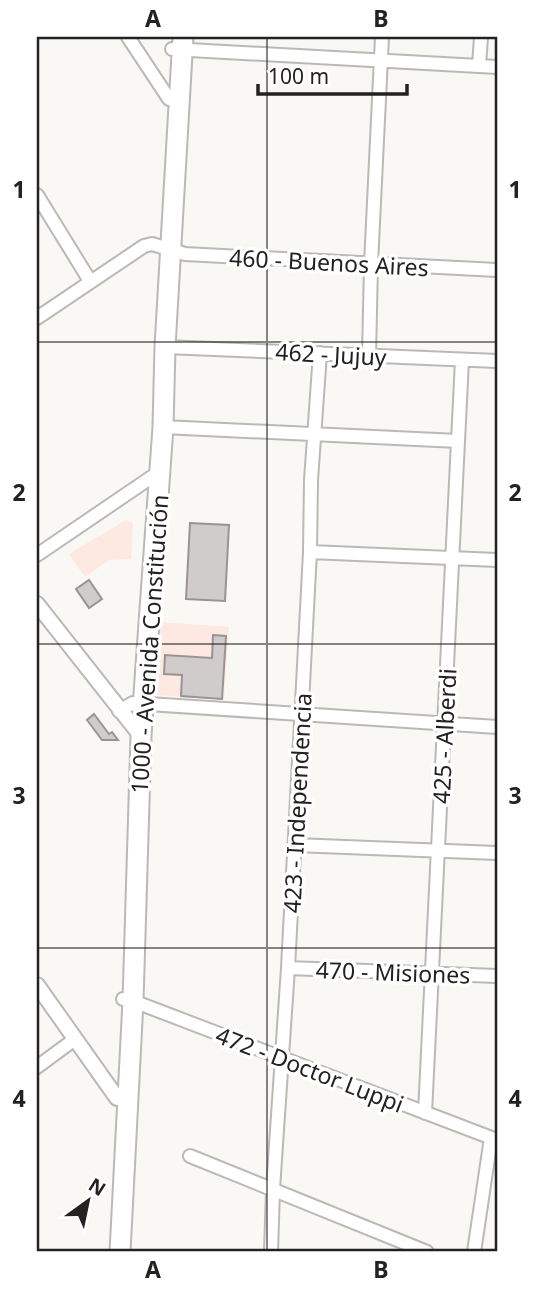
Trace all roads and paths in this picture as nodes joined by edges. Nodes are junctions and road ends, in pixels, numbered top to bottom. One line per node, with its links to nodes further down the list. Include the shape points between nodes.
1 (128, 37): 8 (street)
2 (382, 37): 5 (street)
3 (481, 37): 6 (street)
4 (178, 43): 5 (street); 8 (main road, 1000 - Avenida Constitución)
5 (381, 59): 6 (street); 11 (street)
6 (480, 66): 7 (street)
7 (497, 67)
8 (174, 99): 10 (main road, 1000 - Avenida Constitución)
9 (37, 195): 13 (street)
10 (167, 250): 11 (street, 460 - Buenos Aires); 13 (street, 460 - Buenos Aires, via 144,246); 15 (main road, 1000 - Avenida Constitución); 23 (main road, 1000 - Avenida Constitución)
11 (371, 264): 12 (street, 460 - Buenos Aires); 17 (street)
12 (497, 270)
13 (90, 281): 14 (street, 460 - Buenos Aires)
14 (37, 318)
15 (165, 347): 16 (street, 462 - Jujuy); 20 (main road, 1000 - Avenida Constitución)
16 (320, 354): 17 (street, 462 - Jujuy); 21 (street, 423 - Independencia)
17 (369, 356): 18 (street, 462 - Jujuy)
18 (462, 360): 19 (street, 462 - Jujuy); 22 (street, 425 - Alberdi)
19 (497, 361)
20 (163, 427): 21 (street); 23 (main road, 1000 - Avenida Constitución)
21 (315, 433): 22 (street); 24 (street, 423 - Independencia)
22 (458, 441): 26 (street, 425 - Alberdi)
23 (154, 476): 25 (street); 29 (main road, 1000 - Avenida Constitución)
24 (310, 552): 26 (street); 30 (street, 423 - Independencia)
25 (37, 555)
26 (453, 558): 27 (street); 31 (street, 425 - Alberdi)
27 (497, 561)
28 (37, 604): 29 (street)
29 (132, 706): 30 (street); 40 (main road, 1000 - Avenida Constitución, via 136,731)
30 (301, 714): 31 (street); 33 (street, 423 - Independencia)
31 (445, 725): 32 (street); 34 (street, 425 - Alberdi)
32 (497, 727)
33 (295, 845): 34 (street); 36 (street, 423 - Independencia)
34 (438, 850): 35 (street); 37 (street, 425 - Alberdi)
35 (497, 853)
36 (288, 968): 37 (street, 470 - Misiones); 42 (street, 423 - Independencia)
37 (433, 973): 38 (street, 470 - Misiones); 45 (street, 425 - Alberdi)
38 (497, 976)
39 (37, 985): 41 (street)
40 (128, 1000): 42 (street, 472 - Doctor Luppi); 44 (main road, 1000 - Avenida Constitución)
41 (75, 1038): 43 (street); 44 (street)
42 (283, 1058): 45 (street, 472 - Doctor Luppi); 48 (street, 423 - Independencia)
43 (37, 1067)
44 (123, 1098): 49 (main road, 1000 - Avenida Constitución)
45 (425, 1113): 46 (street, 472 - Doctor Luppi)
46 (494, 1139): 52 (street)
47 (190, 1156): 48 (street)
48 (273, 1189): 50 (street, 423 - Independencia); 51 (street)
49 (118, 1250)
50 (271, 1252)
51 (427, 1252)
52 (474, 1252)

